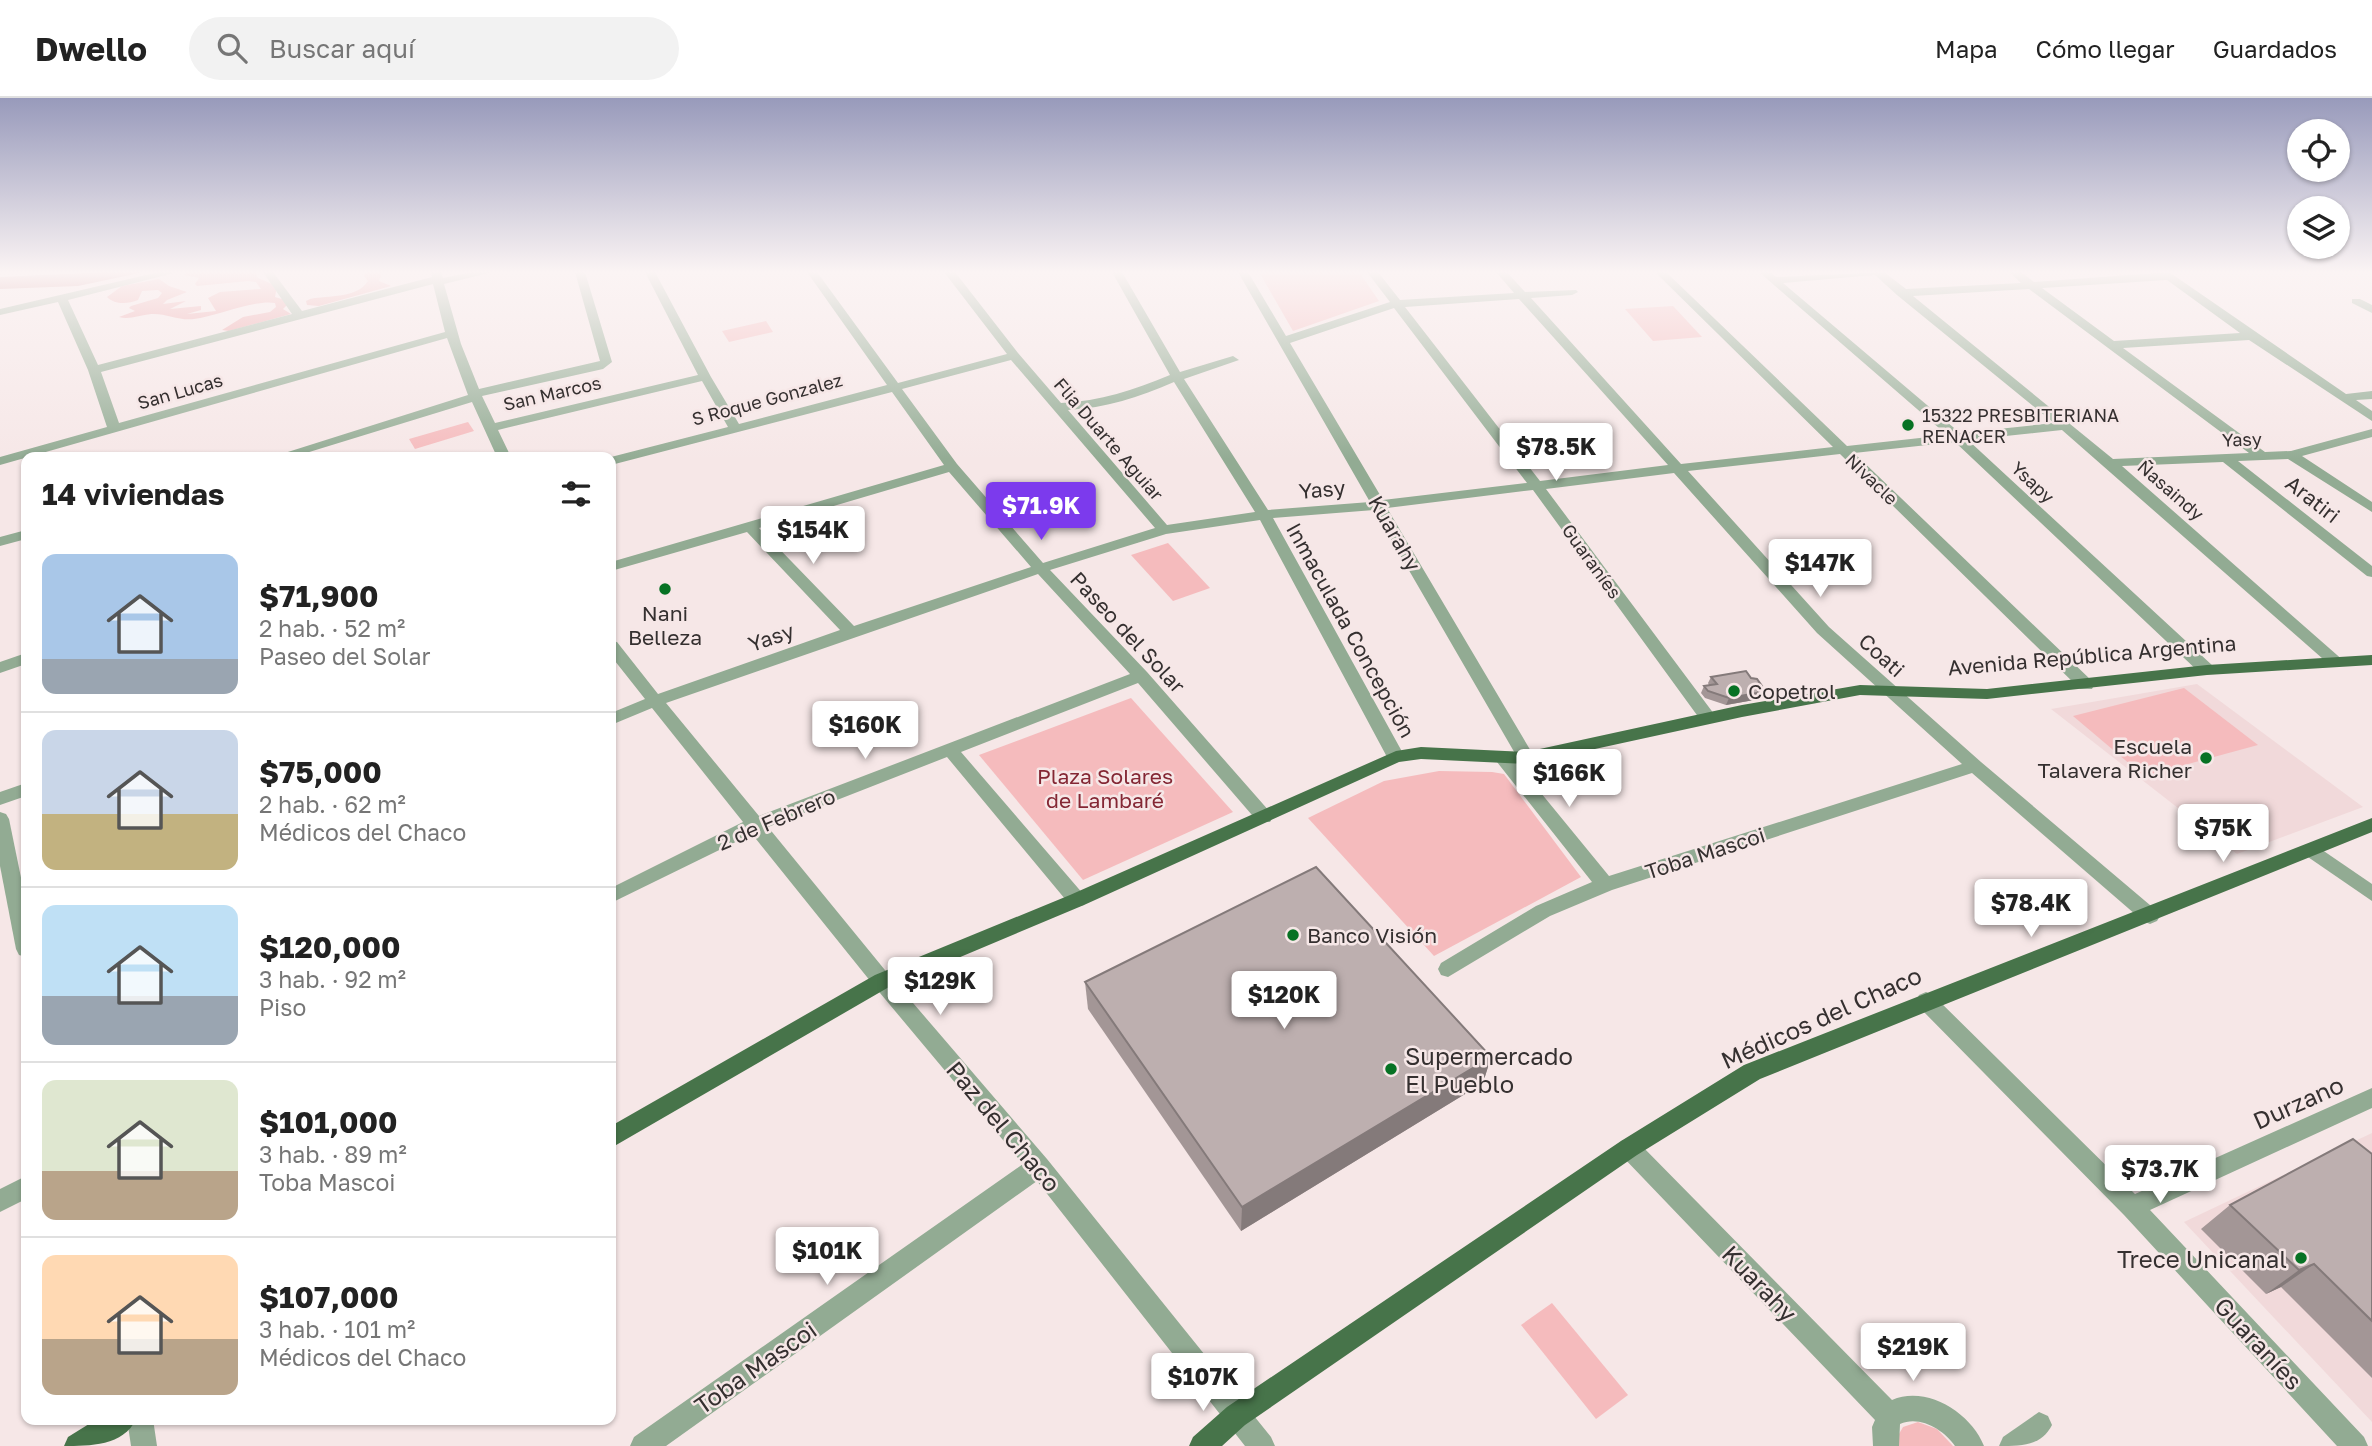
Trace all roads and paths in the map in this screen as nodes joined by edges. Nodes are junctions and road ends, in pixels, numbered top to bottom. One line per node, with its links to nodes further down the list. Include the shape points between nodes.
1 (450, 334): 27 (street)
2 (78, 335): 23 (street)
3 (221, 335): 23 (street)
4 (447, 335): 34 (street, San Lucas)
5 (600, 335): 27 (street, San Marcos, via 607,358 599,366)
6 (683, 335): 25 (street)
7 (856, 335): 26 (street, Paseo del Solar)
8 (998, 335): 21 (street, Flia Duarte Aguiar)
9 (1153, 335): 24 (street, Inmaculada Concepción)
10 (1280, 335): 19 (street, Kuarahy)
11 (1302, 335): 19 (street)
12 (1420, 335): 51 (street, Guaraníes)
13 (1558, 335): 50 (street, Coati)
14 (1724, 335): 38 (street, Nivacle)
15 (1837, 335): 37 (street, Ysapy)
16 (1952, 335): 32 (street, Ñasaindy)
17 (2097, 335): 20 (street)
18 (2251, 336): 20 (street); 29 (street)
19 (1284, 341): 52 (street, Kuarahy)
20 (2110, 345): 45 (street)
21 (1014, 356): 26 (street, S Roque Gonzalez); 30 (street, Flia Duarte Aguiar)
22 (1233, 360): 24 (street)
23 (93, 370): 34 (street)
24 (1177, 376): 30 (street, via 1124,398); 54 (street, Inmaculada Concepción)
25 (705, 377): 33 (street); 35 (street, San Marcos)
26 (893, 387): 33 (street, S Roque Gonzalez); 49 (street, Paseo del Solar)
27 (475, 395): 35 (street); 40 (street, San Marcos)
28 (2372, 395): 29 (street)
29 (2343, 398): 31 (street)
30 (1058, 407): 56 (street, Flia Duarte Aguiar)
31 (2372, 417)
32 (2064, 426): 37 (street, Yasy); 48 (street, Ñasaindy)
33 (735, 427): 46 (street, S Roque Gonzalez)
34 (114, 428): 39 (street, San Lucas)
35 (490, 428): 41 (street)
36 (2372, 433): 43 (street, Yasy)
37 (1958, 438): 38 (street, Yasy); 68 (street, Ysapy)
38 (1842, 450): 50 (street, Yasy); 70 (street, Nivacle)
39 (31, 452)
40 (294, 452)
41 (502, 452)
42 (21, 455): 47 (street, San Lucas)
43 (2291, 455): 45 (street, Yasy); 53 (street)
44 (2227, 458): 45 (street, Yasy); 48 (street, Yasy); 61 (street, Aratiri)
45 (2264, 458)
46 (616, 460)
47 (0, 461)
48 (2110, 463): 66 (street, Ñasaindy)
49 (952, 467): 55 (street); 60 (street, Paseo del Solar)
50 (1679, 468): 51 (street, Yasy); 71 (street, Coati, via 1823,630)
51 (1537, 486): 52 (street, Yasy); 74 (street, Guaraníes)
52 (1379, 505): 54 (street, Yasy); 78 (street, Kuarahy)
53 (2372, 508)
54 (1265, 515): 56 (street, Yasy); 76 (street, Inmaculada Concepción)
55 (748, 525): 59 (street); 62 (street)
56 (1164, 530): 60 (street, Yasy)
57 (21, 536): 58 (street)
58 (0, 542)
59 (616, 565)
60 (1041, 569): 62 (street, Yasy); 69 (street, Paseo del Solar)
61 (2372, 573)
62 (852, 632): 72 (street, Yasy)
63 (616, 652): 72 (street, Paz del Chaco)
64 (2372, 660): 66 (main road, Avenida República Argentina)
65 (21, 661): 67 (street)
66 (2337, 662): 68 (main road, Avenida República Argentina)
67 (0, 668)
68 (2207, 670): 70 (main road, Avenida República Argentina)
69 (1141, 676): 75 (street, 2 de Febrero); 82 (street, Paseo del Solar)
70 (2086, 685): 71 (main road, Avenida República Argentina, via 1987,694)
71 (1889, 690): 74 (main road, Avenida República Argentina, via 1860,690); 79 (street, Coati)
72 (654, 701): 73 (street, Yasy); 84 (street, Paz del Chaco)
73 (616, 717)
74 (1708, 719): 78 (main road, Avenida República Argentina)
75 (949, 749): 84 (street, 2 de Febrero); 90 (street)
76 (1396, 757): 77 (main road, Avenida República Argentina, via 1421,752); 82 (main road, Avenida República Argentina)
77 (1503, 758): 78 (main road, Avenida República Argentina); 87 (street)
78 (1526, 758)
79 (1975, 766): 87 (street, Toba Mascoi); 91 (street, Coati)
80 (21, 791): 81 (street)
81 (0, 799)
82 (1264, 817): 90 (main road, Avenida República Argentina)
83 (0, 819): 92 (street)
84 (754, 825): 88 (street, 2 de Febrero); 94 (street, Paz del Chaco)
85 (2372, 825): 86 (main road, Médicos del Chaco)
86 (2312, 850): 89 (street); 91 (main road, Médicos del Chaco)
87 (1605, 885): 93 (street, Toba Mascoi, via 1543,911)
88 (616, 894)
89 (2372, 894)
90 (1077, 900): 94 (main road, Avenida República Argentina)
91 (2150, 916): 95 (main road, Médicos del Chaco)
92 (21, 924)
93 (1448, 969)
94 (882, 981): 97 (main road, Avenida República Argentina); 99 (street, Paz del Chaco)
95 (1926, 1001): 98 (main road, Médicos del Chaco, via 1752,1072); 102 (street, Guaraníes)
96 (2372, 1098): 102 (street, Durzano)
97 (616, 1135)
98 (1629, 1147): 103 (main road, Médicos del Chaco); 104 (street, Kuarahy)
99 (1039, 1166): 103 (street, Paz del Chaco); 110 (street, Toba Mascoi)
100 (21, 1190): 101 (street)
101 (0, 1201)
102 (2132, 1207): 116 (street, Guaraníes)
103 (1236, 1416): 111 (main road, Médicos del Chaco); 112 (street, Paz del Chaco)
104 (1890, 1418): 113 (street, via 1885,1428); 114 (street, via 1912,1407 1927,1409 1956,1426)
105 (112, 1425): 108 (main road)
106 (141, 1425): 109 (street)
107 (2039, 1425): 115 (street)
108 (77, 1446)
109 (144, 1446)
110 (643, 1446)
111 (1202, 1446)
112 (1262, 1446)
113 (1886, 1446)
114 (1970, 1446)
115 (2012, 1446)
116 (2355, 1446)

